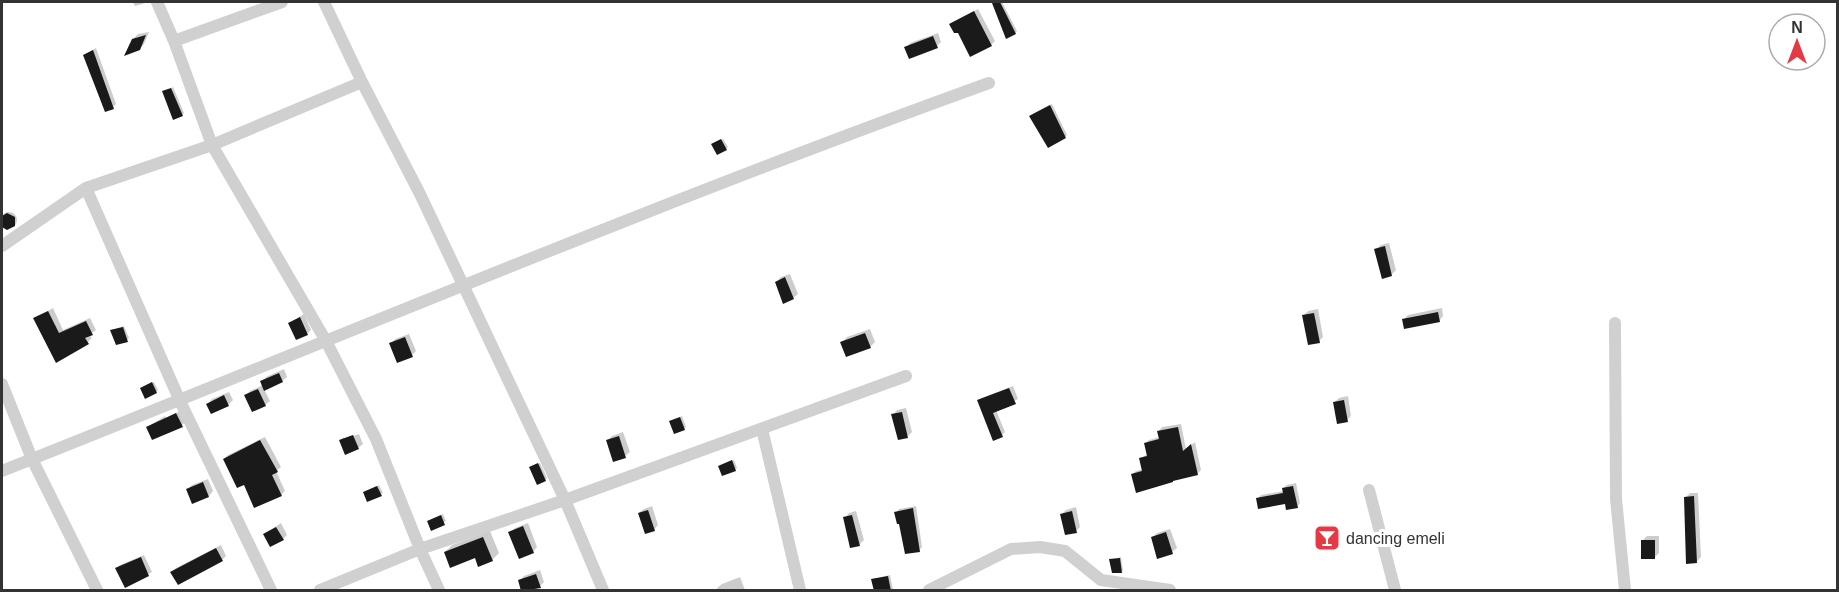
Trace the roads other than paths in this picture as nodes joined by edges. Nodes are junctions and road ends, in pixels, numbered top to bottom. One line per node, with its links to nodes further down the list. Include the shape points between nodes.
1 (157, 2): 4 (street)
2 (282, 2): 4 (street)
3 (324, 2): 5 (street)
4 (174, 41): 7 (street)
5 (362, 82): 7 (street); 10 (street)
6 (989, 83): 10 (street, via 823,143)
7 (212, 145): 8 (street); 12 (street)
8 (86, 188): 9 (street); 15 (street)
9 (2, 246)
10 (462, 284): 12 (street); 20 (street)
11 (1614, 323): 33 (street, via 1616,499)
12 (326, 341): 15 (street); 21 (street, via 376,439)
13 (906, 376): 16 (street)
14 (2, 384): 17 (street)
15 (180, 401): 17 (street); 25 (street)
16 (762, 429): 20 (street); 29 (street)
17 (32, 459): 18 (street); 24 (street)
18 (2, 471)
19 (1369, 490): 32 (street)
20 (565, 500): 21 (street); 28 (street)
21 (420, 549): 26 (street); 27 (street)
22 (1102, 585): 23 (street, via 1065,551 1040,547 1011,549); 31 (street)
23 (942, 588): 30 (street)
24 (97, 591)
25 (271, 591)
26 (320, 591)
27 (439, 591)
28 (603, 591)
29 (800, 591)
30 (929, 591)
31 (1170, 591)
32 (1395, 591)
33 (1625, 591)

